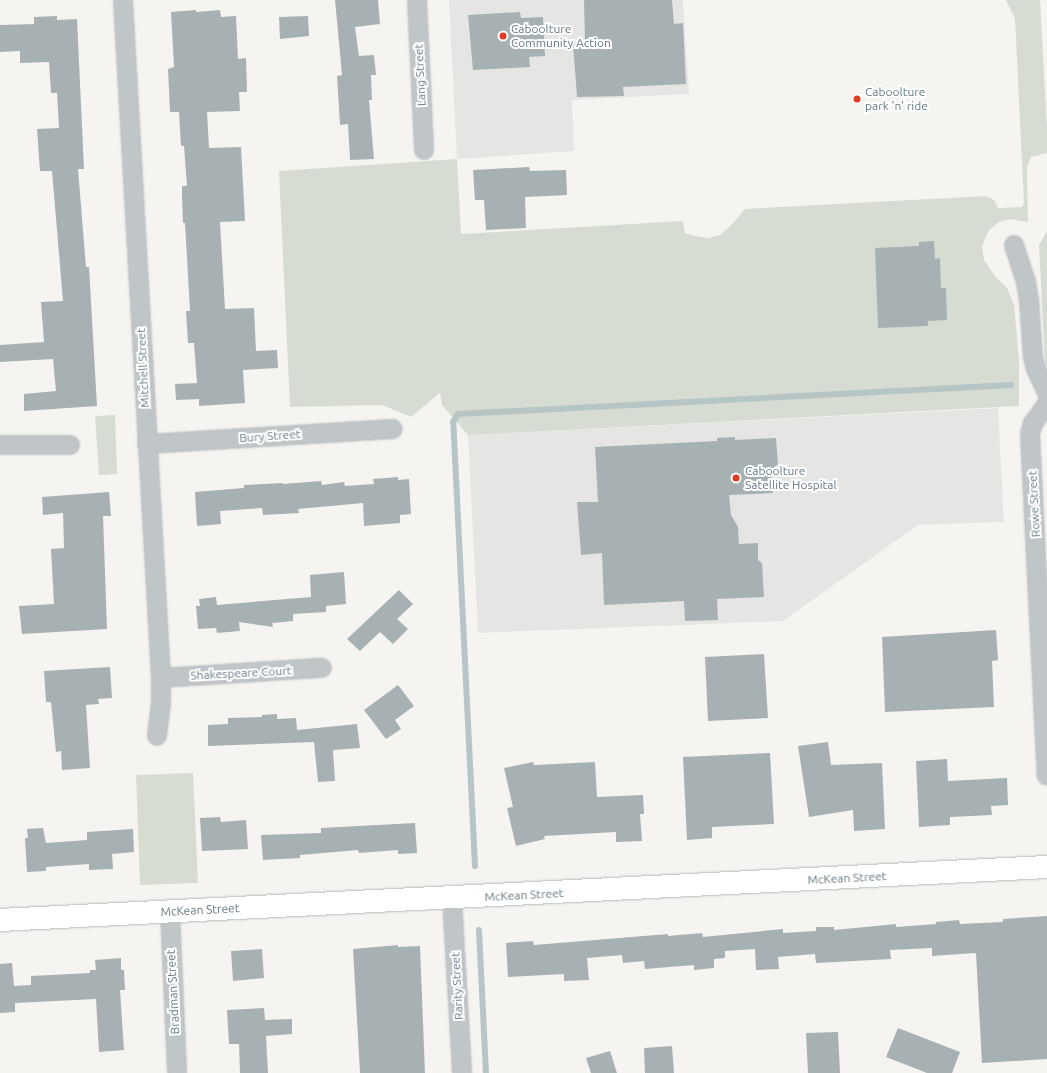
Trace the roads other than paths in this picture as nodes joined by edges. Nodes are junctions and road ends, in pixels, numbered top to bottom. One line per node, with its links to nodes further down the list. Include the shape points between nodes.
1 (123, 0): 8 (street, Mitchell Street)
2 (417, 0): 3 (street, Lang Street)
3 (424, 150)
4 (1014, 246): 5 (street, via 1030,300 1033,357)
5 (1047, 393)
6 (1047, 404): 14 (street, Rowe Street, via 1033,423 1030,434)
7 (393, 429): 8 (street, Bury Street)
8 (147, 444): 12 (street, Mitchell Street)
9 (0, 445): 10 (street)
10 (70, 445)
11 (322, 668): 12 (street, Shakespeare Court)
12 (161, 678): 13 (street, Mitchell Street)
13 (157, 736)
14 (1047, 776)
15 (1047, 867): 16 (main road, McKean Street)
16 (452, 898): 17 (main road, McKean Street); 20 (street, Rarity Street)
17 (170, 912): 18 (main road, McKean Street); 19 (street, Bradman Street)
18 (0, 920)
19 (177, 1073)
20 (462, 1073)

